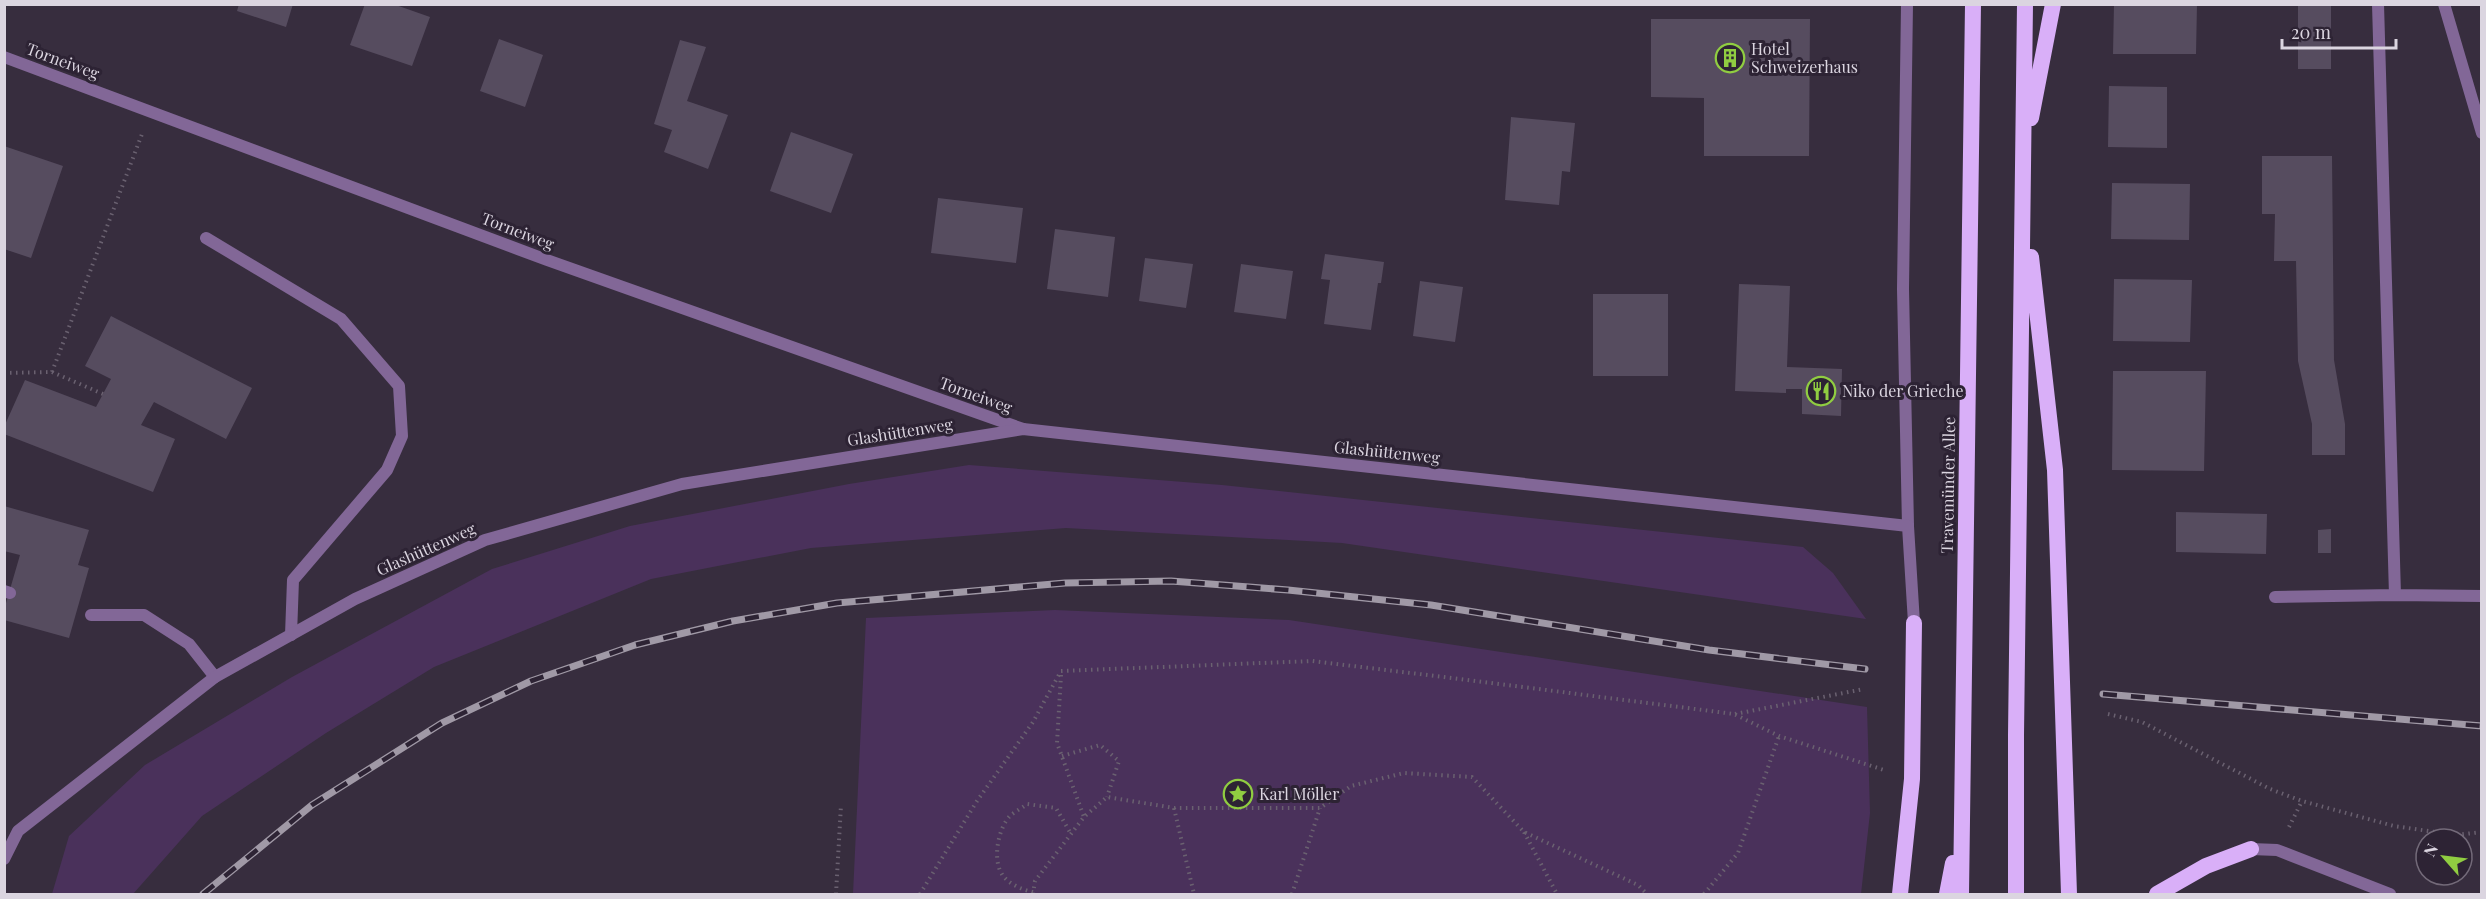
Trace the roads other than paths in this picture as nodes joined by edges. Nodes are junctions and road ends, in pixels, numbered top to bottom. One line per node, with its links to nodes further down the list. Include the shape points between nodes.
1 (1907, 4): 13 (street, via 1903,289)
2 (1973, 4): 21 (highway, Travemünder Allee)
3 (2025, 4): 9 (highway)
4 (2054, 4): 9 (highway)
5 (2378, 4): 14 (street)
6 (2444, 4): 8 (street)
7 (4, 57): 12 (street, Torneiweg, via 547,260)
8 (2481, 133)
9 (2023, 160): 10 (highway)
10 (2022, 188): 27 (highway); 28 (highway, via 2055,470)
11 (206, 238): 19 (street, via 341,318 399,386 402,436 387,470 293,580)
12 (1023, 429): 13 (street, Glashüttenweg); 19 (street, Glashüttenweg, via 682,484 485,540 355,599)
13 (1908, 526): 18 (street)
14 (2395, 595): 15 (street); 16 (street)
15 (2481, 596)
16 (2275, 597)
17 (91, 615): 20 (street, via 144,615 189,644)
18 (1914, 623): 24 (highway, via 1912,779)
19 (291, 634): 20 (street, Glashüttenweg)
20 (215, 677): 23 (street, Glashüttenweg, via 18,831)
21 (1961, 824): 25 (highway); 26 (highway, Travemünder Allee)
22 (2251, 849): 29 (highway, via 2206,866); 30 (street, via 2277,850)
23 (4, 859)
24 (1900, 894)
25 (1947, 894)
26 (1961, 894)
27 (2016, 894)
28 (2069, 894)
29 (2157, 894)
30 (2390, 894)

